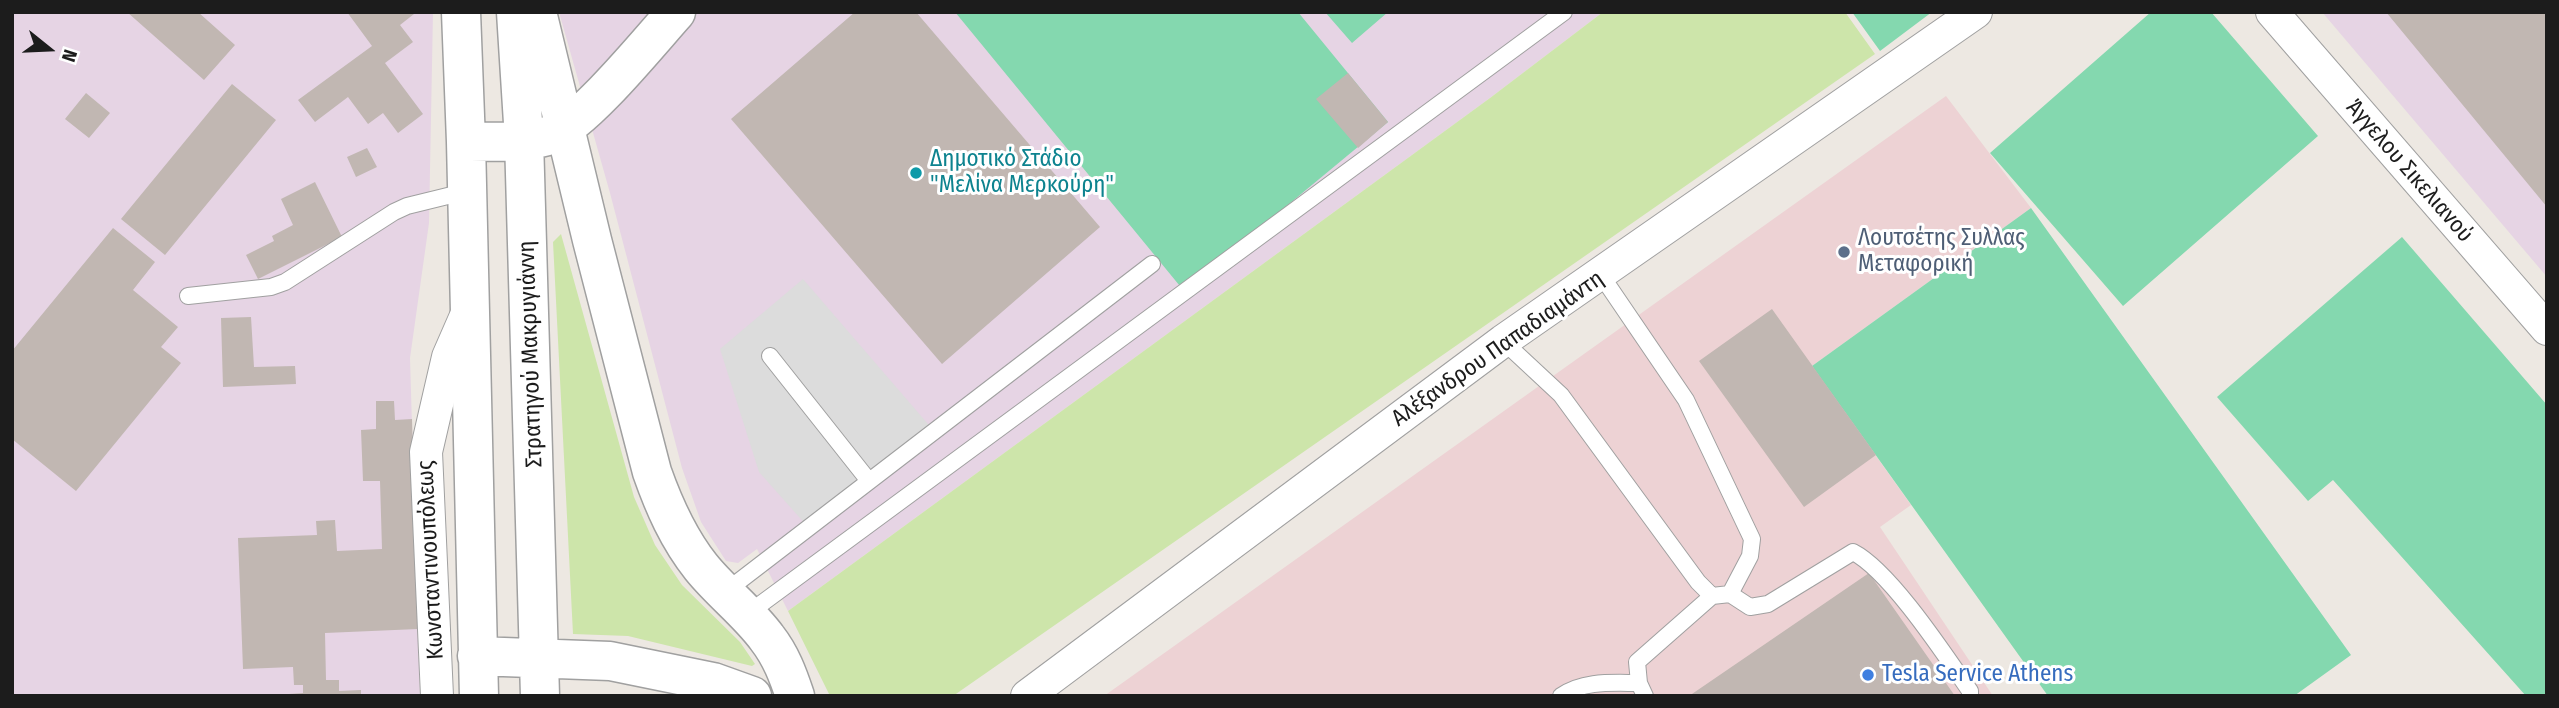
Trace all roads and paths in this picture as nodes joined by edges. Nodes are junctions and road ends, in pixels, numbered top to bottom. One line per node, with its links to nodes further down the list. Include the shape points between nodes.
1 (461, 12): 10 (street)
2 (516, 12): 9 (street, Στρατηγού Μακρυγιάννη)
3 (537, 12): 8 (street)
4 (676, 12): 8 (street)
5 (1564, 12): 22 (lane)
6 (1976, 12): 13 (street, Αλέξανδρου Παπαδιαμάντη)
7 (2272, 12): 16 (street, Άγγελου Σικελιανού)
8 (566, 126): 9 (street, via 549,135); 22 (street, via 652,472 681,539)
9 (524, 139): 10 (street); 24 (street, Στρατηγού Μακρυγιάννη)
10 (466, 142): 11 (street)
11 (468, 191): 14 (lane, via 394,212 285,282); 15 (street)
12 (1152, 264): 19 (lane)
13 (1601, 275): 17 (street, Αλέξανδρου Παπαδιαμάντη); 20 (lane, via 1686,400 1752,539 1750,556)
14 (188, 296)
15 (471, 304): 23 (street); 26 (street, Κωνσταντινουπόλεως, via 448,357 426,452)
16 (2547, 329)
17 (1503, 341): 21 (lane, via 1561,396); 30 (street, Αλέξανδρου Παπαδιαμάντη)
18 (770, 356): 19 (lane)
19 (869, 481): 22 (lane)
20 (1730, 594): 21 (lane); 32 (lane, via 1750,607 1768,604 1853,552 1864,557 1890,585 1941,649)
21 (1712, 596): 25 (lane, via 1637,662)
22 (736, 603): 29 (street, via 785,665)
23 (477, 656): 24 (street); 27 (street)
24 (540, 677): 28 (street, via 610,661 713,682)
25 (1642, 690): 31 (lane, via 1602,683 1571,689)
26 (437, 696)
27 (479, 696)
28 (752, 696)
29 (795, 696)
30 (1027, 696)
31 (1561, 696)
32 (1970, 696)

